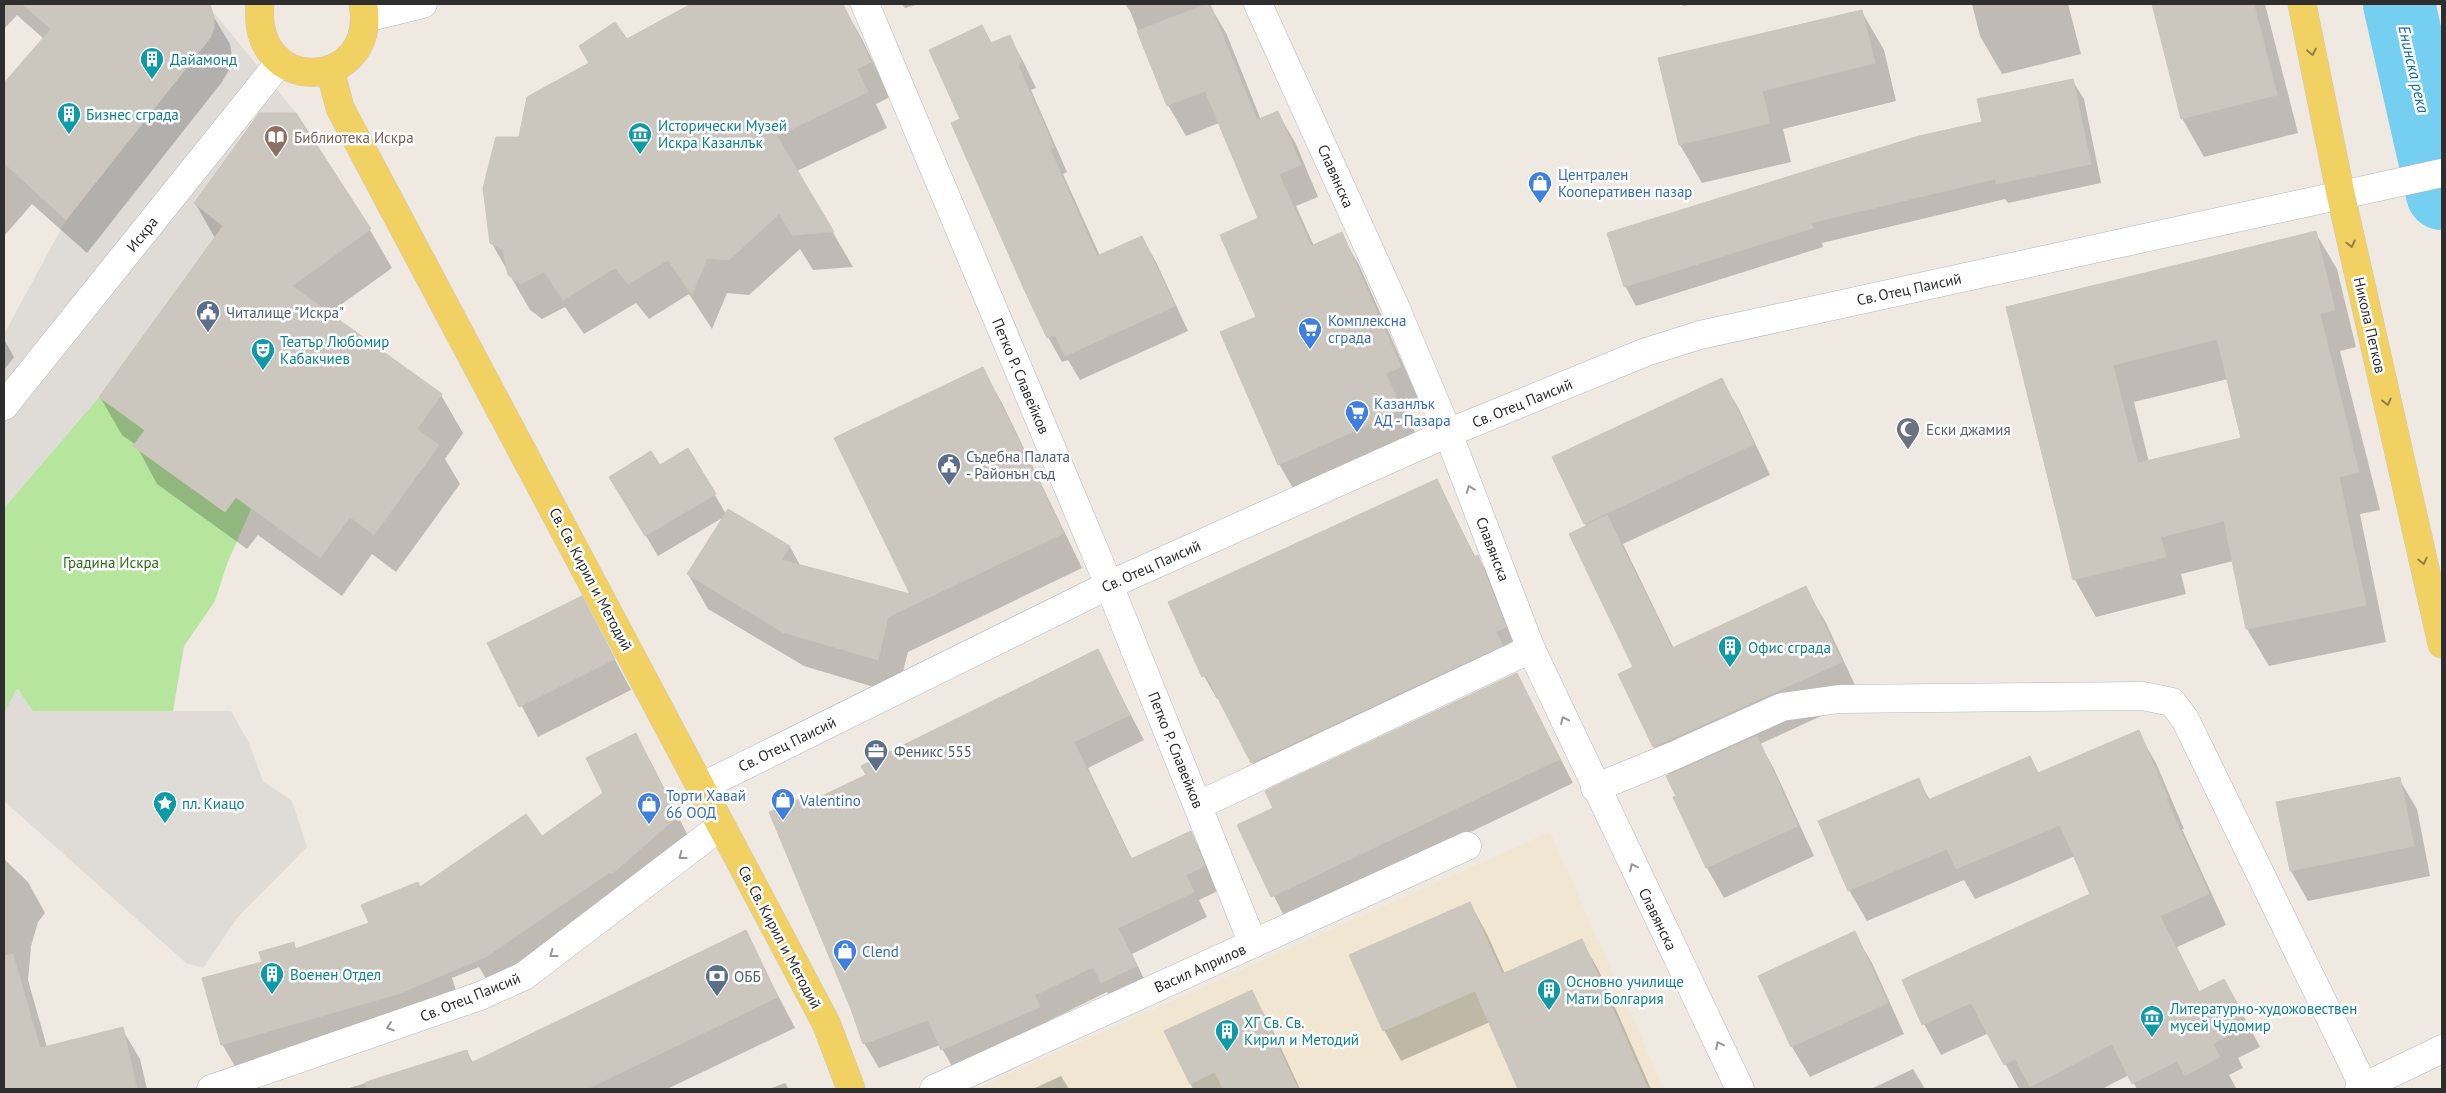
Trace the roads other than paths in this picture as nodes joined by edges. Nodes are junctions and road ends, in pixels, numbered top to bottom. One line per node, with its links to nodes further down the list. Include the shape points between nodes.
1 (260, 4): 7 (main road, via 261,35 268,50)
2 (423, 4): 6 (street)
3 (865, 4): 13 (street, Петко Р. Славейков)
4 (1258, 4): 12 (street, Славянска, via 1394,304)
5 (2302, 4): 10 (main road, Никола Петков, one-way to 10)
6 (365, 11): 8 (main road, via 364,35 356,50 345,62)
7 (280, 62): 8 (main road, via 296,70 313,73); 11 (street, Искра)
8 (330, 70): 16 (main road, Св. Св. Кирил и Методий, via 340,108)
9 (2442, 173): 10 (street, Св. Отец Паисий)
10 (2341, 196): 12 (street, Св. Отец Паисий, via 1700,334 1646,352); 14 (main road, Никола Петков, one-way to 14)
11 (4, 406)
12 (1448, 433): 13 (street, Св. Отец Паисий); 15 (street, Славянска, one-way to 12)
13 (1109, 585): 16 (street, Св. Отец Паисий); 18 (street, Петко Р. Славейков)
14 (2442, 644)
15 (1531, 650): 17 (street, Славянска, one-way to 15); 18 (street)
16 (701, 787): 19 (main road, Св. Св. Кирил и Методий)
17 (1595, 788): 23 (street, via 1782,707 1839,699 2143,696 2172,702 2185,719); 27 (street, Славянска, one-way to 17)
18 (1199, 804): 21 (street, Петко Р. Славейков)
19 (721, 826): 24 (street, Св. Отец Паисий, one-way to 24, via 524,976 480,996); 25 (main road, Св. Св. Кирил и Методий, via 826,1024)
20 (1467, 846): 21 (street, Васил Априлов)
21 (1253, 944): 26 (street, Васил Априлов)
22 (2442, 1049): 23 (street)
23 (2362, 1088)
24 (211, 1089)
25 (851, 1089)
26 (934, 1089)
27 (1740, 1089)

